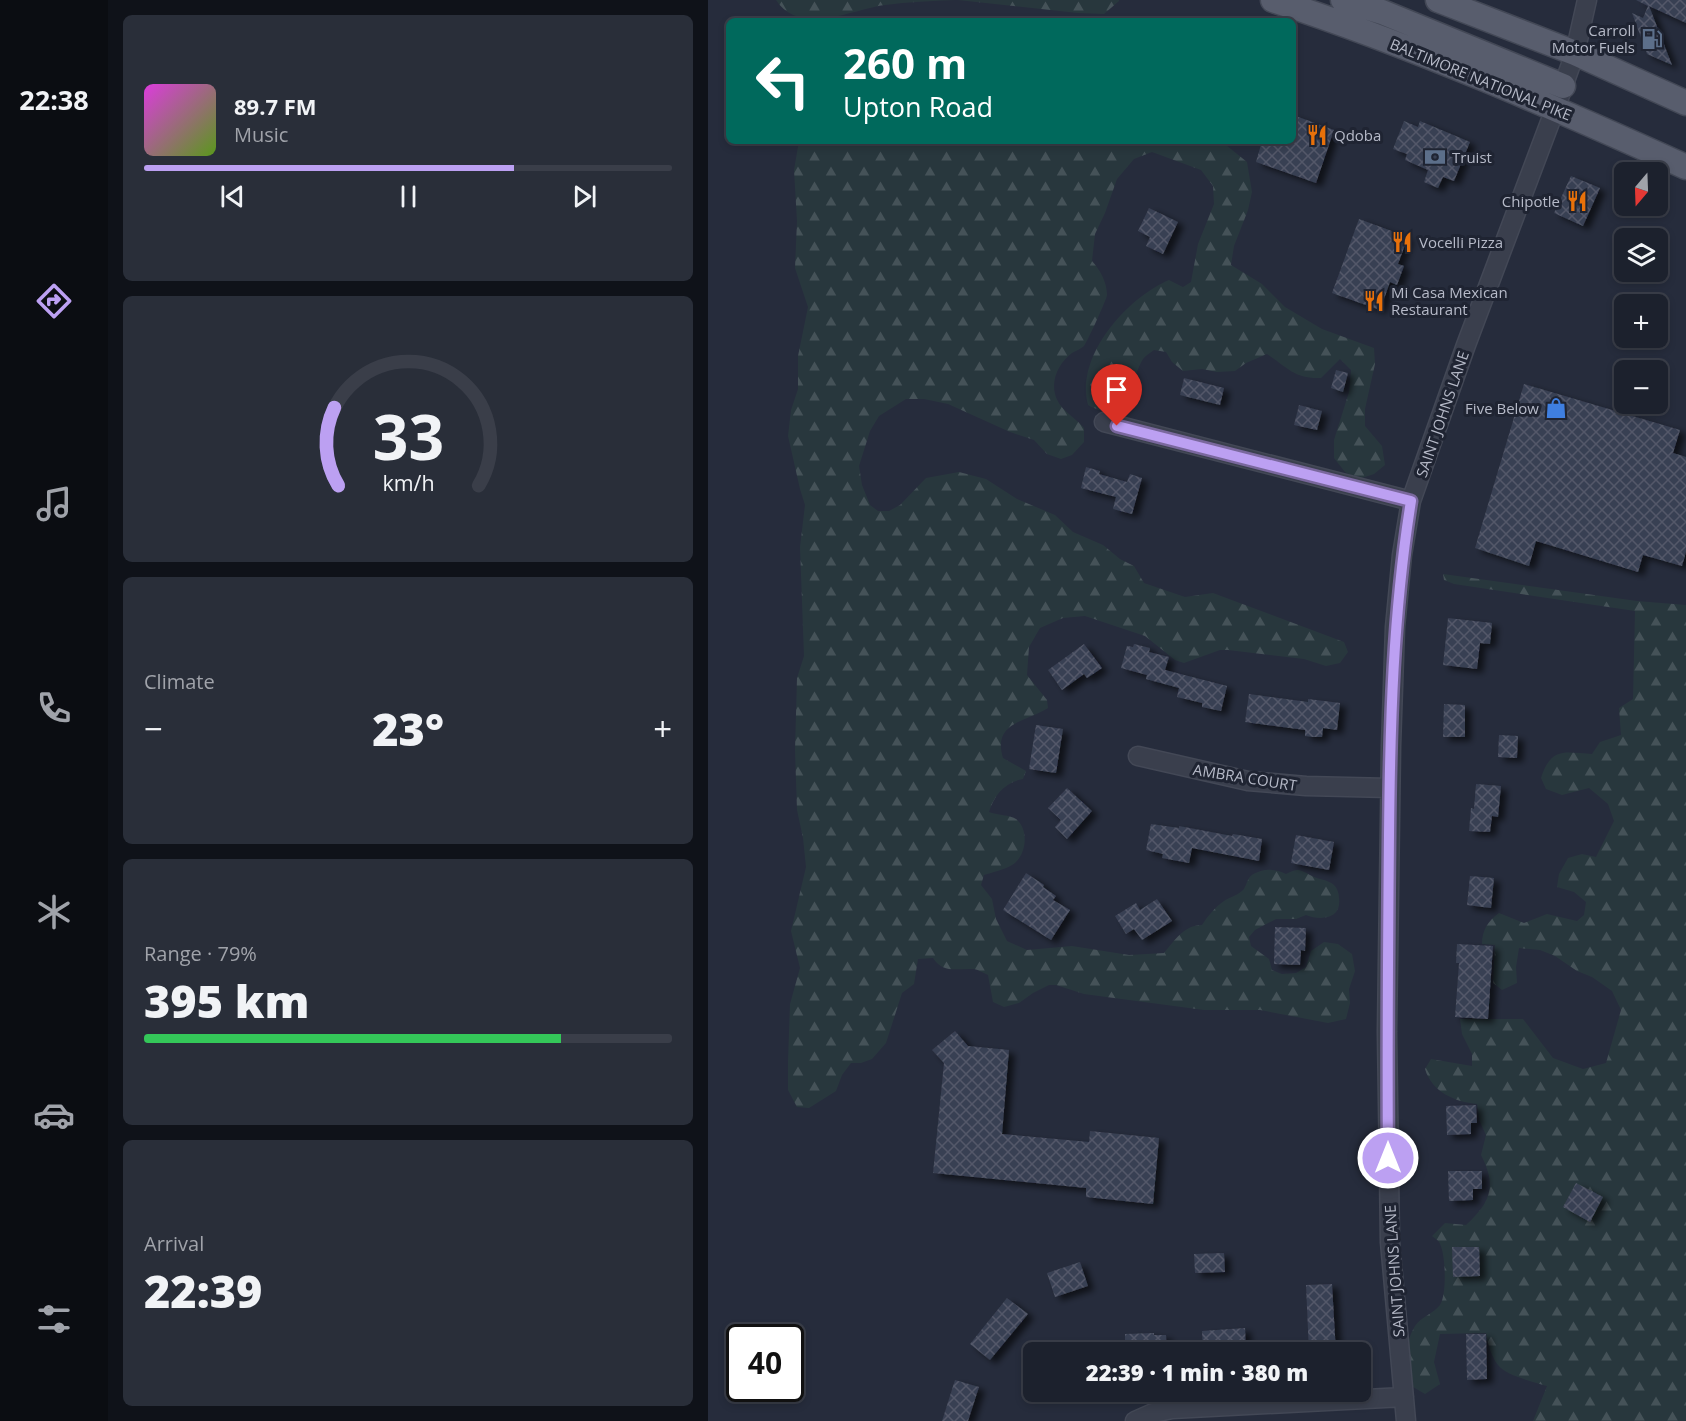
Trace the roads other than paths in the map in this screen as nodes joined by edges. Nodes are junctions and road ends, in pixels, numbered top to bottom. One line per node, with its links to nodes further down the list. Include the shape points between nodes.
1 (1273, 0): 8 (main road, BALTIMORE NATIONAL PIKE)
2 (1343, 0): 6 (main road, via 1382,12)
3 (1437, 0): 5 (main road)
4 (1587, 0): 5 (street, SAINT JOHNS LANE)
5 (1575, 53): 6 (street, SAINT JOHNS LANE); 7 (main road)
6 (1563, 86): 8 (street, SAINT JOHNS LANE)
7 (1686, 103)
8 (1555, 109): 9 (main road, BALTIMORE NATIONAL PIKE); 11 (street, SAINT JOHNS LANE)
9 (1686, 167)
10 (1104, 422): 11 (street)
11 (1411, 501): 13 (street, SAINT JOHNS LANE, via 1395,627)
12 (1138, 756): 13 (street, AMBRA COURT, via 1248,781)
13 (1390, 788): 14 (street, SAINT JOHNS LANE, via 1388,1179 1391,1263)
14 (1404, 1397): 15 (street, via 1172,1409); 16 (street, SAINT JOHNS LANE)
15 (1135, 1421)
16 (1406, 1421)

